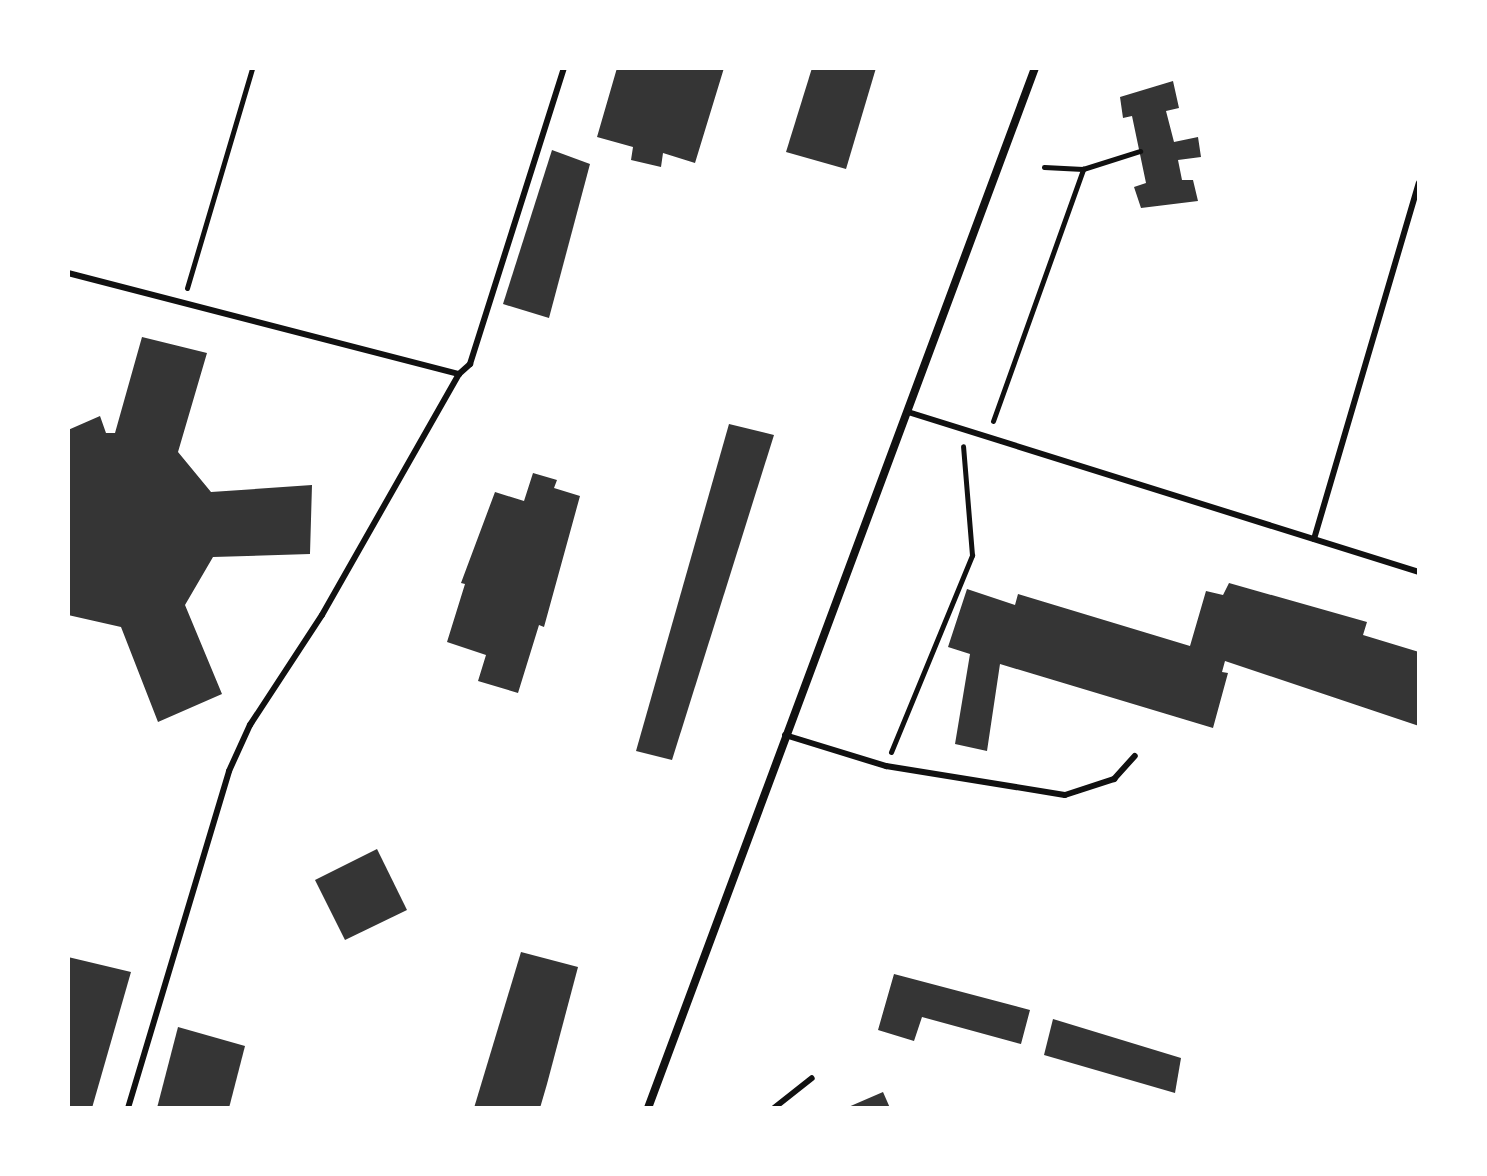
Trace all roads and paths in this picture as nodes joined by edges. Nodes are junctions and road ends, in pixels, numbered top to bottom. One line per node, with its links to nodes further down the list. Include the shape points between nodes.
1 (252, 68): 9 (path)
2 (564, 68): 10 (lane, via 470,364)
3 (1035, 68): 11 (street)
4 (1140, 151): 6 (path)
5 (1044, 167): 6 (path)
6 (1083, 169): 13 (path)
7 (1419, 183): 14 (lane)
8 (68, 273): 9 (lane)
9 (183, 301): 10 (lane)
10 (459, 374): 20 (lane, via 322,615 250,725 229,771)
11 (908, 412): 12 (lane); 16 (street)
12 (961, 429): 13 (lane); 18 (path, via 972,555)
13 (987, 437): 14 (lane)
14 (1314, 539): 15 (lane)
15 (1419, 572)
16 (785, 735): 18 (lane); 21 (street)
17 (1135, 756): 18 (lane, via 1114,779 1065,795)
18 (886, 766)
19 (812, 1078): 22 (lane)
20 (128, 1108)
21 (648, 1108)
22 (774, 1108)

